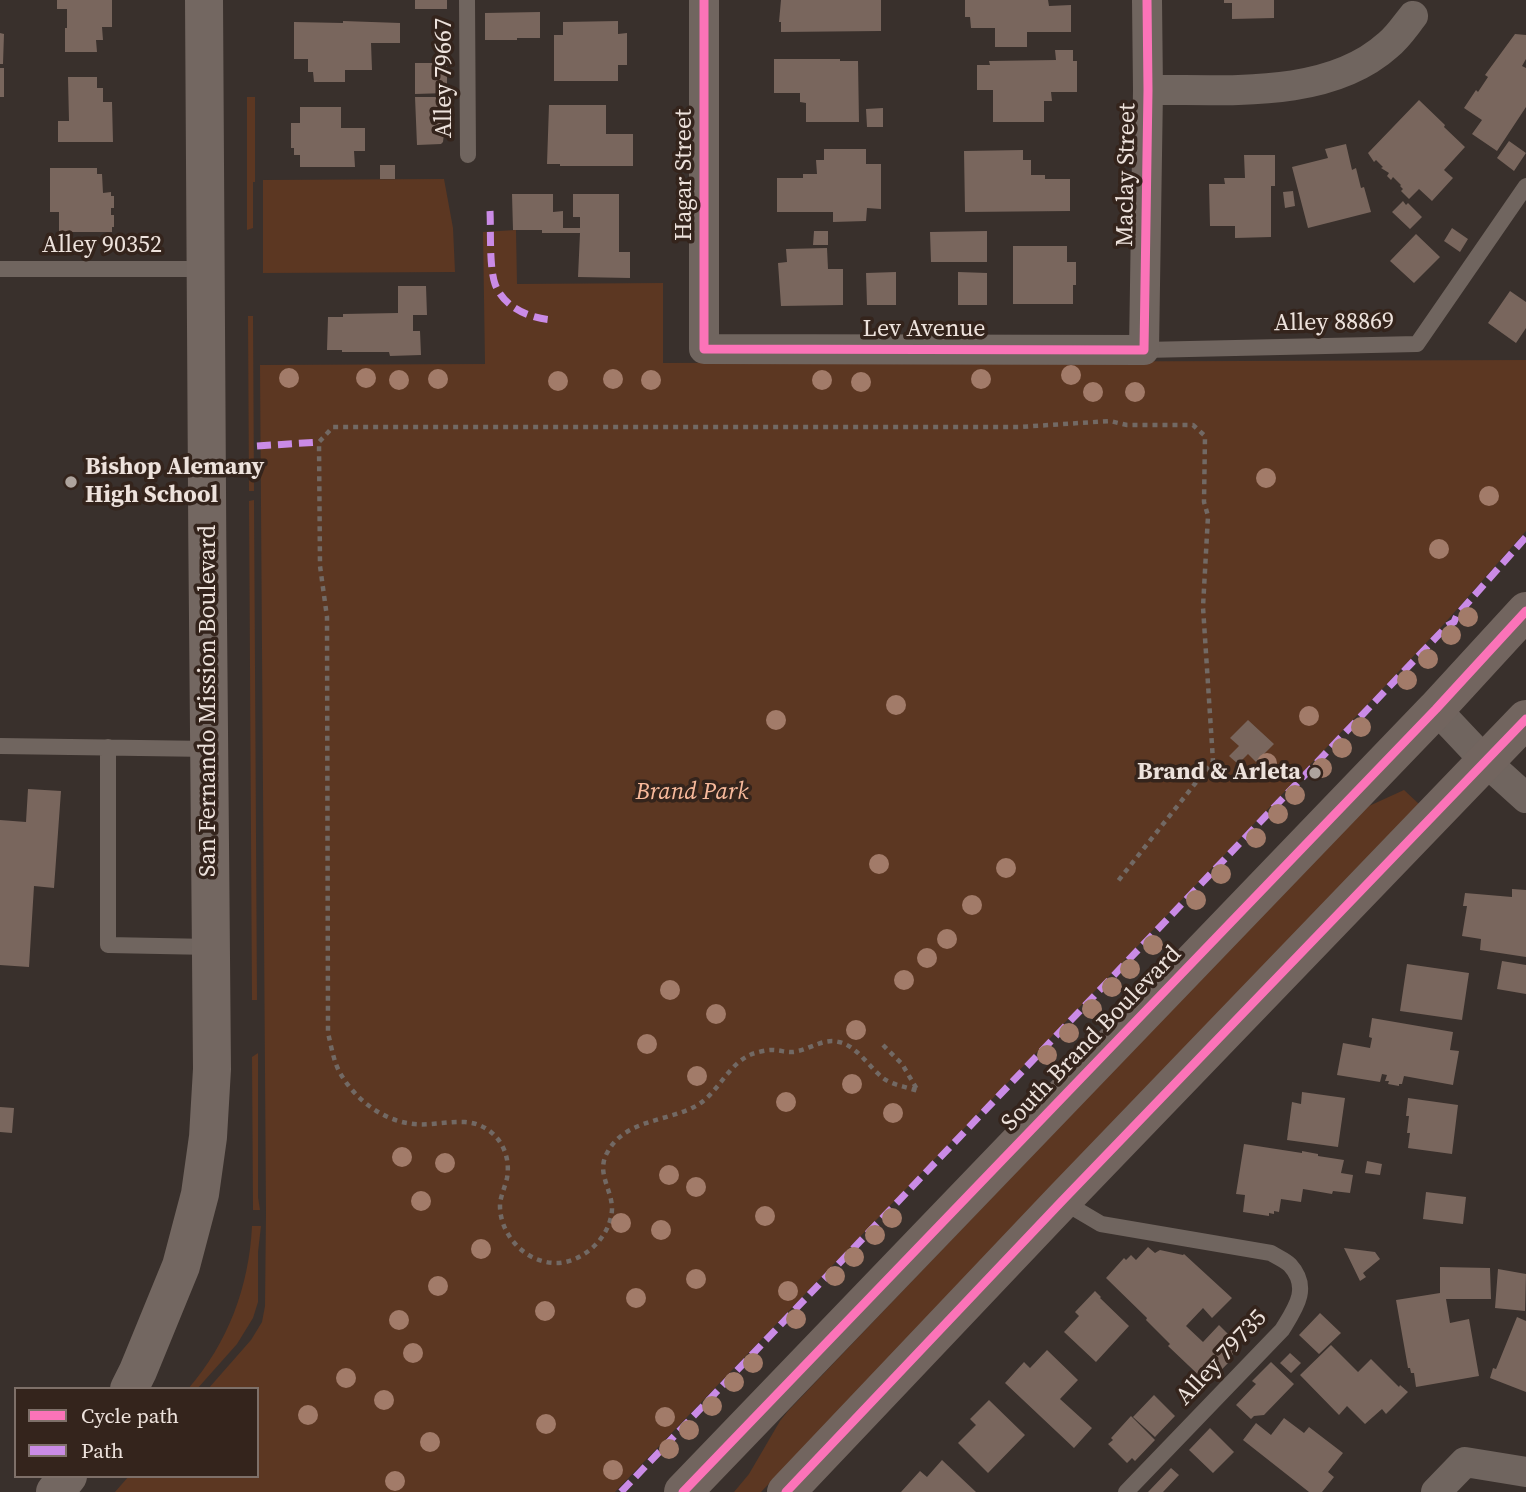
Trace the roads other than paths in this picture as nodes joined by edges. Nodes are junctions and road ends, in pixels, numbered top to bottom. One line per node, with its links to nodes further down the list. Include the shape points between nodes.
1 (204, 0): 10 (main road, San Fernando Mission Boulevard)
2 (467, 0): 7 (lane, Alley 79667)
3 (704, 0): 11 (street, Hagar Street)
4 (1147, 0): 6 (street, Maclay Street)
5 (1413, 16): 6 (street, via 1388,45 1365,61 1292,87)
6 (1148, 90): 12 (street, Maclay Street)
7 (468, 155)
8 (1526, 186): 12 (lane, Alley 88869, via 1418,344)
9 (0, 269): 10 (lane, Alley 90352)
10 (204, 269): 18 (main road, San Fernando Mission Boulevard)
11 (704, 349): 12 (street, Lev Avenue)
12 (1144, 350)
13 (1526, 611): 14 (main road, South Brand Boulevard)
14 (1436, 709): 19 (street); 27 (main road, South Brand Boulevard)
15 (1526, 719): 19 (main road)
16 (0, 746): 17 (lane)
17 (108, 747): 18 (lane); 21 (lane, via 108,944)
18 (210, 749): 21 (main road, San Fernando Mission Boulevard)
19 (1485, 761): 20 (street); 22 (main road)
20 (1526, 798)
21 (211, 947): 23 (main road, San Fernando Mission Boulevard, via 212,1069 200,1194 181,1266)
22 (1062, 1201): 28 (main road); 29 (lane, Alley 79735, via 1101,1224 1271,1253 1290,1265 1301,1284 1298,1305 1282,1330)
23 (130, 1387)
24 (1526, 1472): 30 (street, via 1465,1462)
25 (66, 1478): 26 (main road)
26 (55, 1492)
27 (683, 1492)
28 (786, 1492)
29 (1126, 1492)
30 (1436, 1492)

